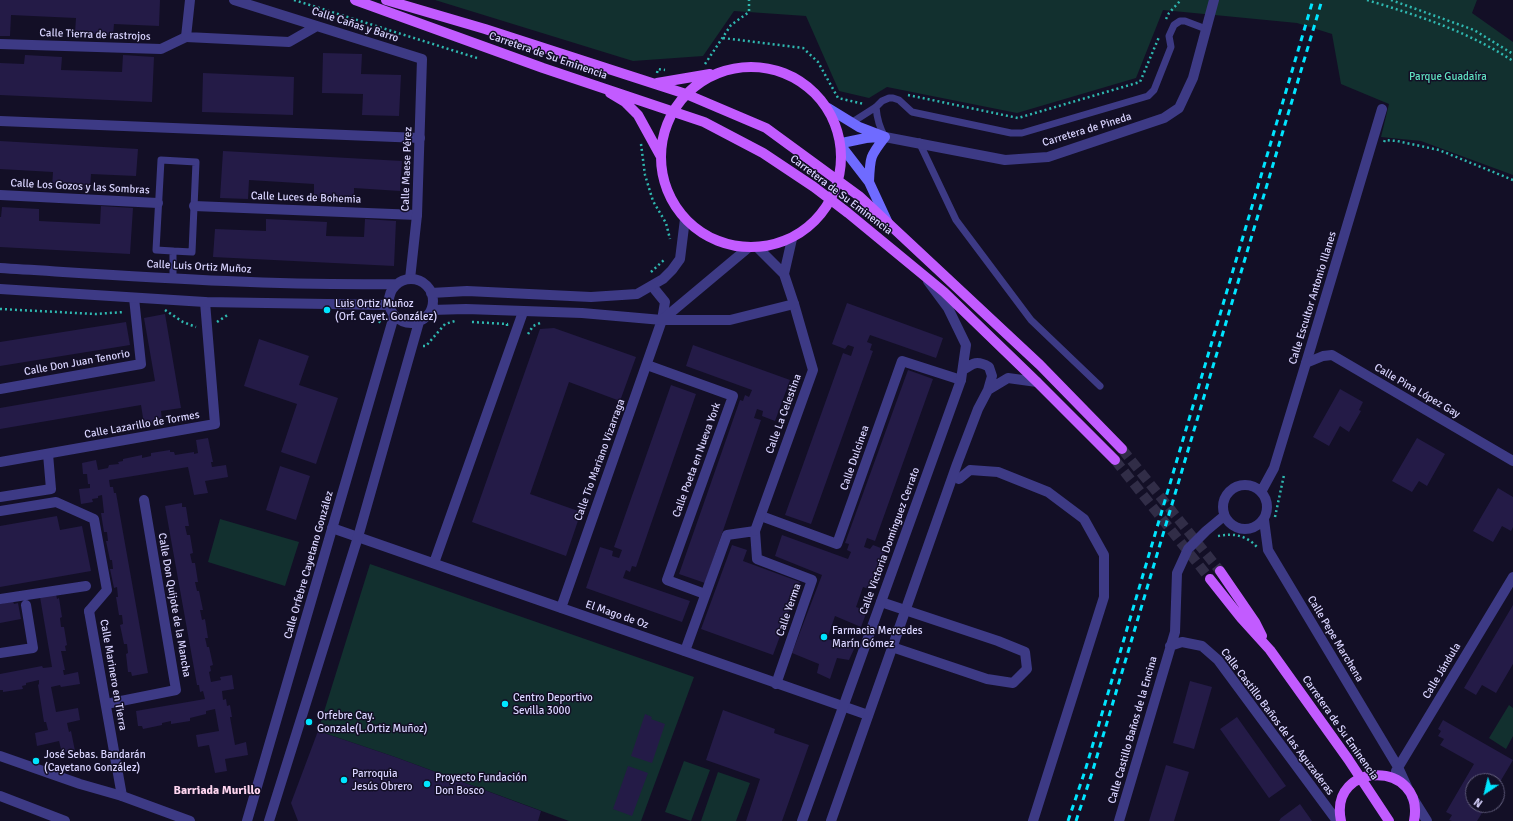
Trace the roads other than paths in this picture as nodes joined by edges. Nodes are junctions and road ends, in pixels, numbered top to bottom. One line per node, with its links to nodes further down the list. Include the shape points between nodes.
1 (190, 0): 8 (street)
2 (234, 0): 6 (street, Calle Cañas y Barro)
3 (355, 0): 13 (main road, Carretera de Su Eminencia)
4 (386, 0): 12 (main road, Carretera de Su Eminencia)
5 (1214, 0): 7 (street, Carretera de Pineda)
6 (317, 26): 8 (street, via 288,42); 10 (street, Calle Cañas y Barro)
7 (1206, 30): 15 (lane, via 1185,21 1174,25 1169,36 1171,47 1154,90 1148,96 1022,133 1011,133 912,112 893,98 882,101); 23 (street, Carretera de Pineda, via 1188,90 1179,108 1164,118 1048,157 1005,160)
8 (186, 37): 9 (street, Calle Tierra de rastrojos, via 161,49)
9 (0, 44)
10 (422, 59): 22 (street, Calle Maese Pérez)
11 (716, 73): 12 (main road); 14 (main road); 16 (main road, via 741,67 766,68 790,75 812,89)
12 (654, 83): 14 (main road, Carretera de Su Eminencia)
13 (594, 84): 18 (main road, Carretera de Su Eminencia); 25 (main road, via 625,102 638,115)
14 (686, 94): 18 (main road); 26 (main road, Carretera de Su Eminencia, via 766,128)
15 (876, 107): 20 (lane); 21 (lane, via 879,124)
16 (828, 108): 20 (main road); 24 (main road)
17 (1382, 109): 56 (street, Calle Escultor Antonio Illanes)
18 (675, 112): 25 (main road, via 665,129); 29 (main road, Carretera de Su Eminencia, via 704,122 763,152)
19 (0, 121): 22 (street)
20 (851, 123): 21 (main road)
21 (885, 137): 23 (street, Carretera de Pineda); 24 (main road, via 866,138); 27 (main road, via 870,160)
22 (420, 138): 32 (street, Calle Maese Pérez)
23 (919, 142): 60 (lane, via 960,226 1031,320)
24 (842, 145): 26 (main road, via 842,170); 27 (main road)
25 (660, 155): 33 (main road, via 663,178 671,200)
26 (837, 179): 29 (main road); 34 (main road, Carretera de Su Eminencia)
27 (869, 182): 34 (main road)
28 (0, 195): 30 (street, Calle Los Gozos y las Sombras)
29 (830, 199): 35 (main road, via 825,212 810,227); 40 (main road, Carretera de Su Eminencia)
30 (158, 203): 31 (lane, via 161,160 196,162); 37 (lane, via 156,250)
31 (194, 206): 32 (street, Calle Luces de Bohemia); 37 (lane, via 192,252)
32 (417, 215): 42 (street, Calle Maese Pérez)
33 (685, 219): 36 (main road, via 703,234 725,244); 44 (street, via 680,258 672,270)
34 (888, 223): 63 (main road, Carretera de Su Eminencia, via 1040,365)
35 (792, 239): 36 (main road, via 771,246); 39 (street)
36 (753, 248): 39 (street); 54 (street)
37 (173, 251): 41 (lane)
38 (0, 268): 41 (street, Calle Luis Ortiz Muñoz)
39 (784, 274): 49 (street, Calle La Celestina)
40 (923, 275): 58 (street, Calle Victoria Domínguez Cerrato, via 948,308 966,345); 59 (main road, Carretera de Su Eminencia)
41 (173, 278): 43 (street, Calle Luis Ortiz Muñoz, via 350,285)
42 (410, 279): 43 (street); 46 (street, via 423,283)
43 (397, 284): 50 (street, via 389,296)
44 (652, 286): 46 (street, via 637,294 592,297 467,291); 54 (street, Calle Tio Mariano Vizarraga, via 665,302)
45 (0, 289): 47 (street)
46 (431, 293): 51 (street)
47 (134, 298): 48 (street); 61 (street, Calle Don Juan Tenorio, via 141,364)
48 (205, 302): 50 (street); 64 (street, Calle Lazarillo de Tormes, via 215,424)
49 (794, 304): 54 (street, via 730,320); 73 (street, Calle La Celestina, via 813,370)
50 (389, 305): 53 (street)
51 (431, 310): 52 (street); 55 (street)
52 (523, 312): 54 (street); 79 (street)
53 (394, 316): 55 (street, via 408,323); 76 (street, Calle Orfebre Cayetano González)
54 (662, 320): 57 (street, Calle Tio Mariano Vizarraga)
55 (418, 322): 78 (street)
56 (1306, 363): 66 (street, Calle Pina López Gay, via 1332,355); 69 (street, Calle Escultor Antonio Illanes, via 1274,468)
57 (647, 365): 84 (street, Calle Poeta en Nueva York, via 733,396 667,580); 88 (street, Calle Tio Mariano Vizarraga)
58 (962, 375): 62 (street, via 975,362 983,363 989,367 992,376); 73 (street, Calle Dulcinea, via 902,361 838,544); 86 (street, Calle Victoria Domínguez Cerrato)
59 (1037, 382): 62 (street, via 1008,378); 65 (main road, Carretera de Su Eminencia)
60 (1100, 386)
61 (0, 389)
62 (988, 390): 89 (street, via 957,464)
63 (1122, 449)
64 (48, 454): 67 (street, Calle Lazarillo de Tormes); 70 (street, via 51,489)
65 (1115, 460)
66 (1513, 461)
67 (0, 462)
68 (959, 479): 112 (street, via 970,470 998,472 1048,492 1084,519 1104,555 1104,597)
69 (1261, 492): 74 (street, via 1248,485 1234,488 1224,498); 75 (street, via 1267,506)
70 (0, 497)
71 (144, 500): 96 (street, Calle Don Quijote de la Mancha, via 176,690)
72 (0, 511): 96 (street, Calle Marinero en Tierra, via 56,502 94,519 107,590 89,611)
73 (761, 516): 77 (street, Calle La Celestina)
74 (1224, 516): 75 (street, via 1231,525 1245,530); 90 (street, Calle Castillo Baños de la Encina, via 1188,549 1177,573 1175,632)
75 (1264, 520): 100 (street, Calle Pepe Marchena, via 1268,550)
76 (332, 528): 78 (street, El Mago de Oz); 108 (street, Calle Orfebre Cayetano González)
77 (756, 531): 84 (street, via 726,535); 95 (street, Calle Yerma, via 757,559 812,580)
78 (358, 537): 79 (street, El Mago de Oz); 109 (street)
79 (434, 563): 88 (street, El Mago de Oz)
80 (1220, 570): 92 (main road, Carretera de Su Eminencia, via 1255,622)
81 (1513, 577): 100 (street, Calle Jándula)
82 (1210, 579): 92 (main road, Carretera de Su Eminencia)
83 (86, 586): 85 (street)
84 (705, 594): 93 (street)
85 (0, 599)
86 (881, 602): 89 (street); 97 (street, Calle Victoria Domínguez Cerrato)
87 (26, 604): 94 (street, via 33,648)
88 (561, 608): 93 (street, El Mago de Oz)
89 (905, 610): 91 (street); 91 (street, via 1025,652 1027,669 1013,683 987,679)
90 (1170, 646): 113 (street, Calle Castillo Baños de la Encina); 114 (street, Calle Castillo Baños de las Aguzaderas, via 1182,642 1202,646 1218,660)
91 (892, 647): 98 (street)
92 (1270, 650): 102 (main road, Carretera de Su Eminencia)
93 (685, 651): 95 (street, El Mago de Oz)
94 (0, 653)
95 (776, 684): 97 (street, El Mago de Oz)
96 (106, 704): 105 (street, Calle Marinero en Tierra)
97 (843, 706): 98 (street, El Mago de Oz); 110 (street, Calle Victoria Domínguez Cerrato)
98 (868, 715): 111 (street)
99 (0, 756): 105 (street)
100 (1398, 767): 101 (street, Calle Jándula); 103 (street, Calle Pepe Marchena)
101 (1392, 777): 102 (main road, via 1373,774); 103 (main road)
102 (1361, 778): 115 (main road, via 1344,793 1340,808); 116 (main road, Carretera de Su Eminencia)
103 (1411, 794): 117 (main road, via 1415,811); 118 (street, Calle Pepe Marchena)
104 (0, 796): 106 (street)
105 (122, 796): 107 (street)
106 (65, 821)
107 (190, 821)
108 (247, 821)
109 (269, 821)
110 (802, 821)
111 (831, 821)
112 (1033, 821)
113 (1119, 821)
114 (1337, 821)
115 (1341, 821)
116 (1389, 821)
117 (1414, 821)
118 (1427, 821)

